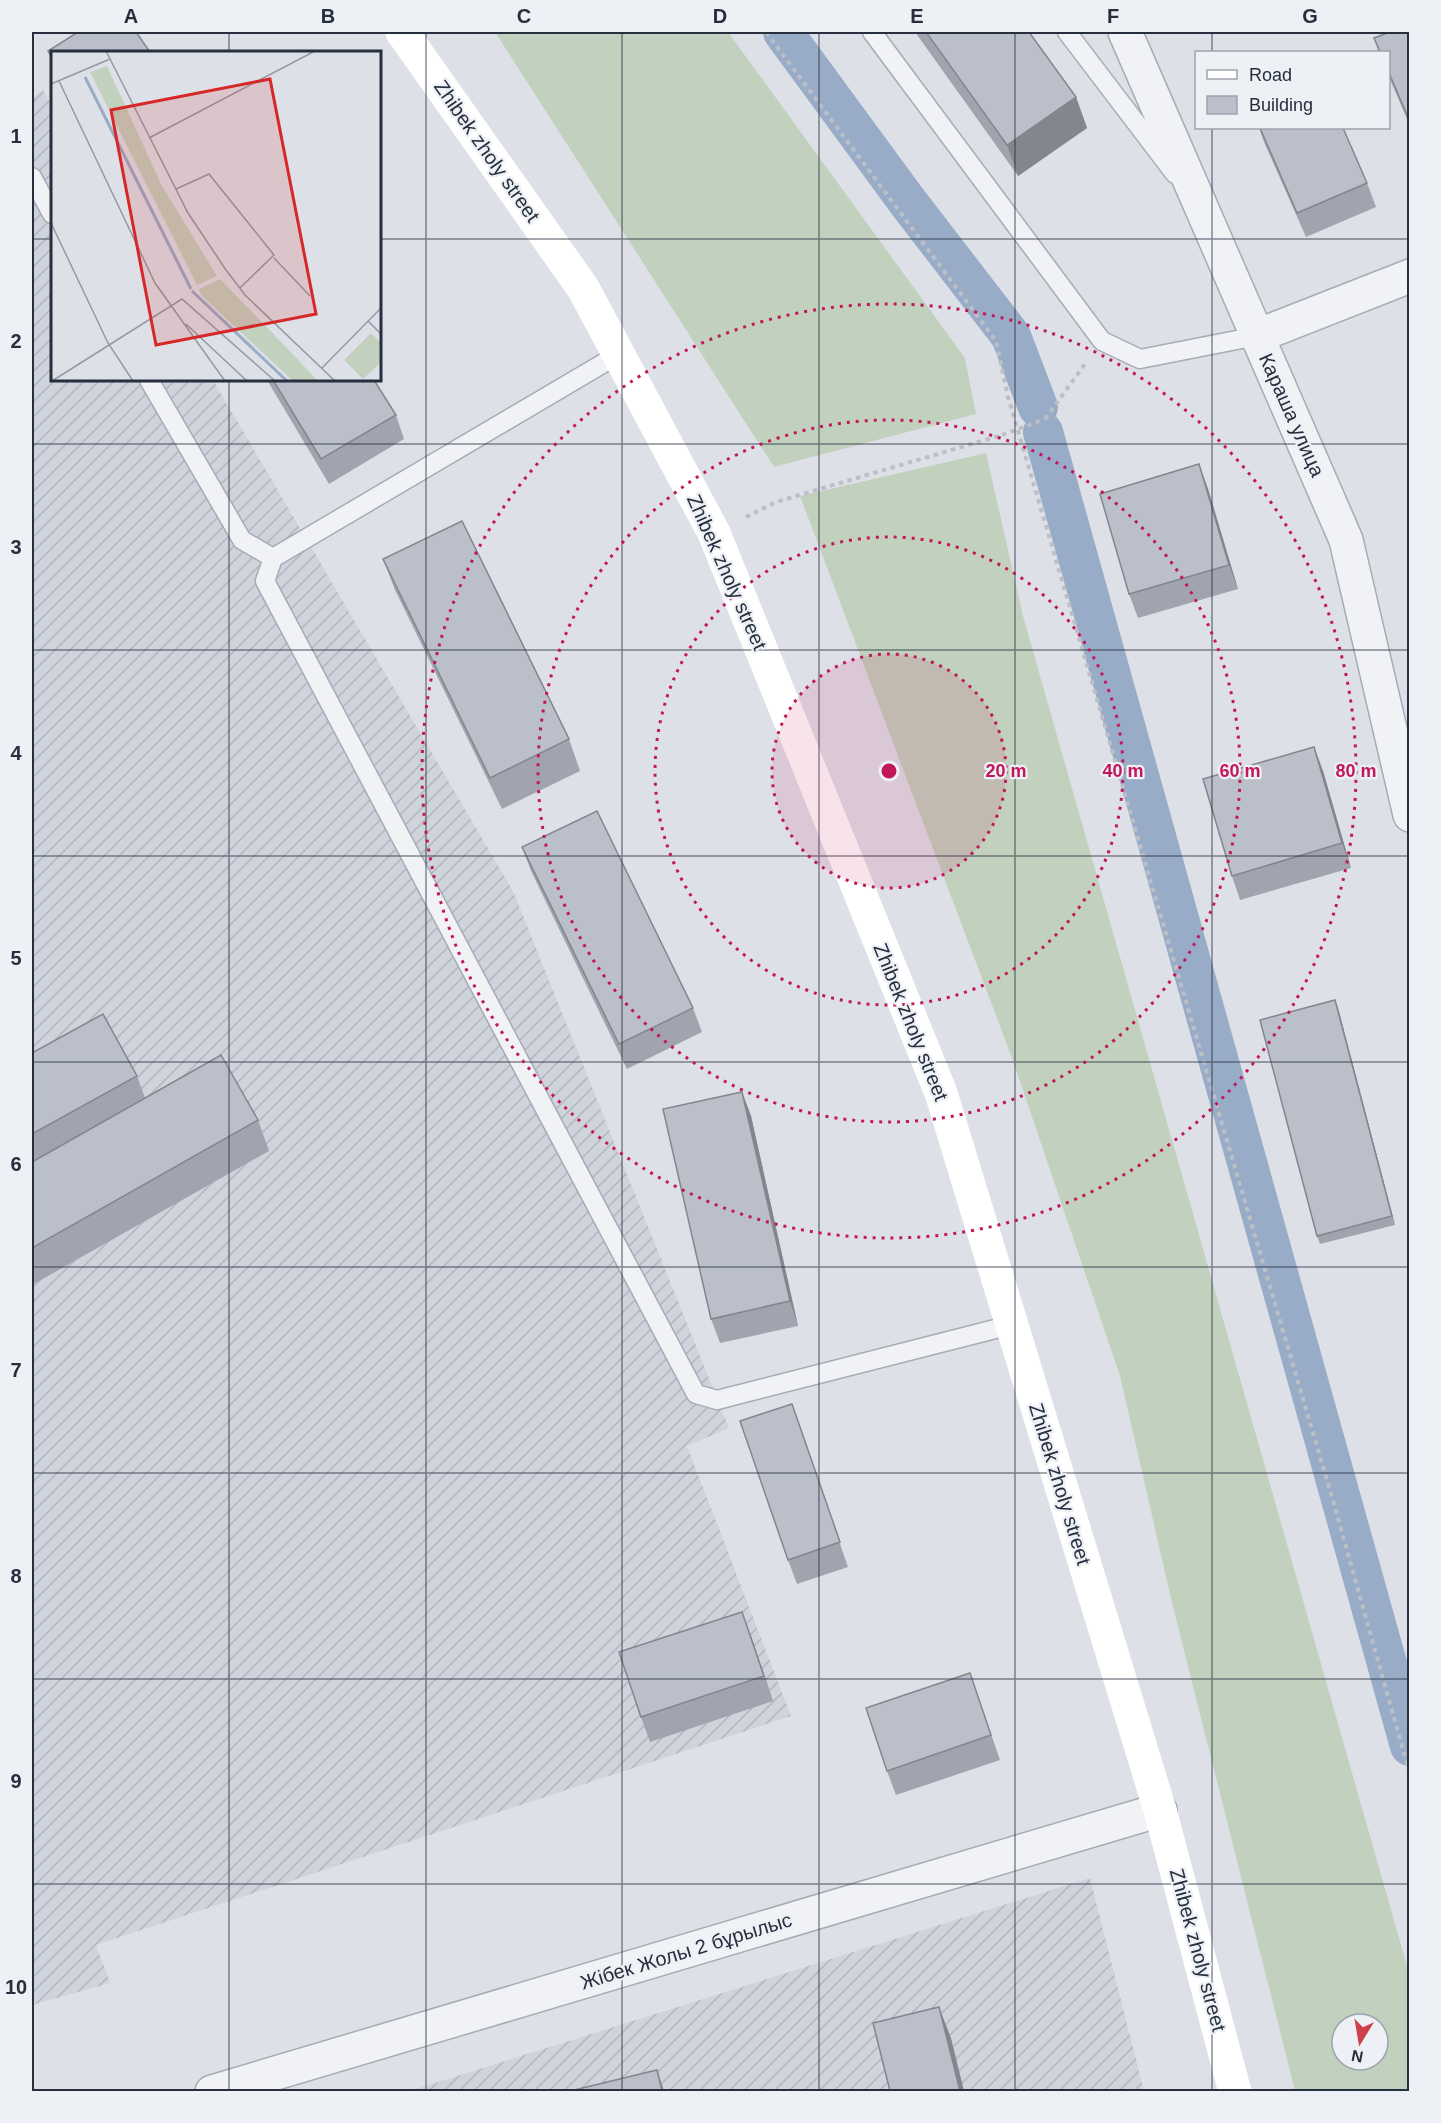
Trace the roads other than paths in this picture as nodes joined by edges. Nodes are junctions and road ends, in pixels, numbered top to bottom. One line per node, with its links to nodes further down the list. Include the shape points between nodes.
1 (402, 32): 10 (main road, Zhibek zholy street, via 583,288)
2 (872, 32): 9 (lane, via 1102,342 1140,359)
3 (1067, 32): 7 (lane)
4 (1125, 32): 7 (street, Караша улица)
5 (32, 177): 6 (lane)
6 (51, 212)
7 (1203, 212): 9 (street, Караша улица)
8 (1410, 276): 9 (street)
9 (1257, 336): 13 (street, Караша улица, via 1346,540)
10 (619, 354): 12 (lane); 14 (main road, Zhibek zholy street, via 714,533 940,1093)
11 (150, 381): 12 (lane, via 242,540)
12 (273, 558): 14 (lane, via 265,581 274,601 696,1394 717,1400)
13 (1410, 815)
14 (1011, 1324): 15 (main road, Zhibek zholy street)
15 (1160, 1810): 16 (street, Жібек Жолы 2 бұрылыс); 17 (main road, Zhibek zholy street)
16 (213, 2091)
17 (1236, 2091)

